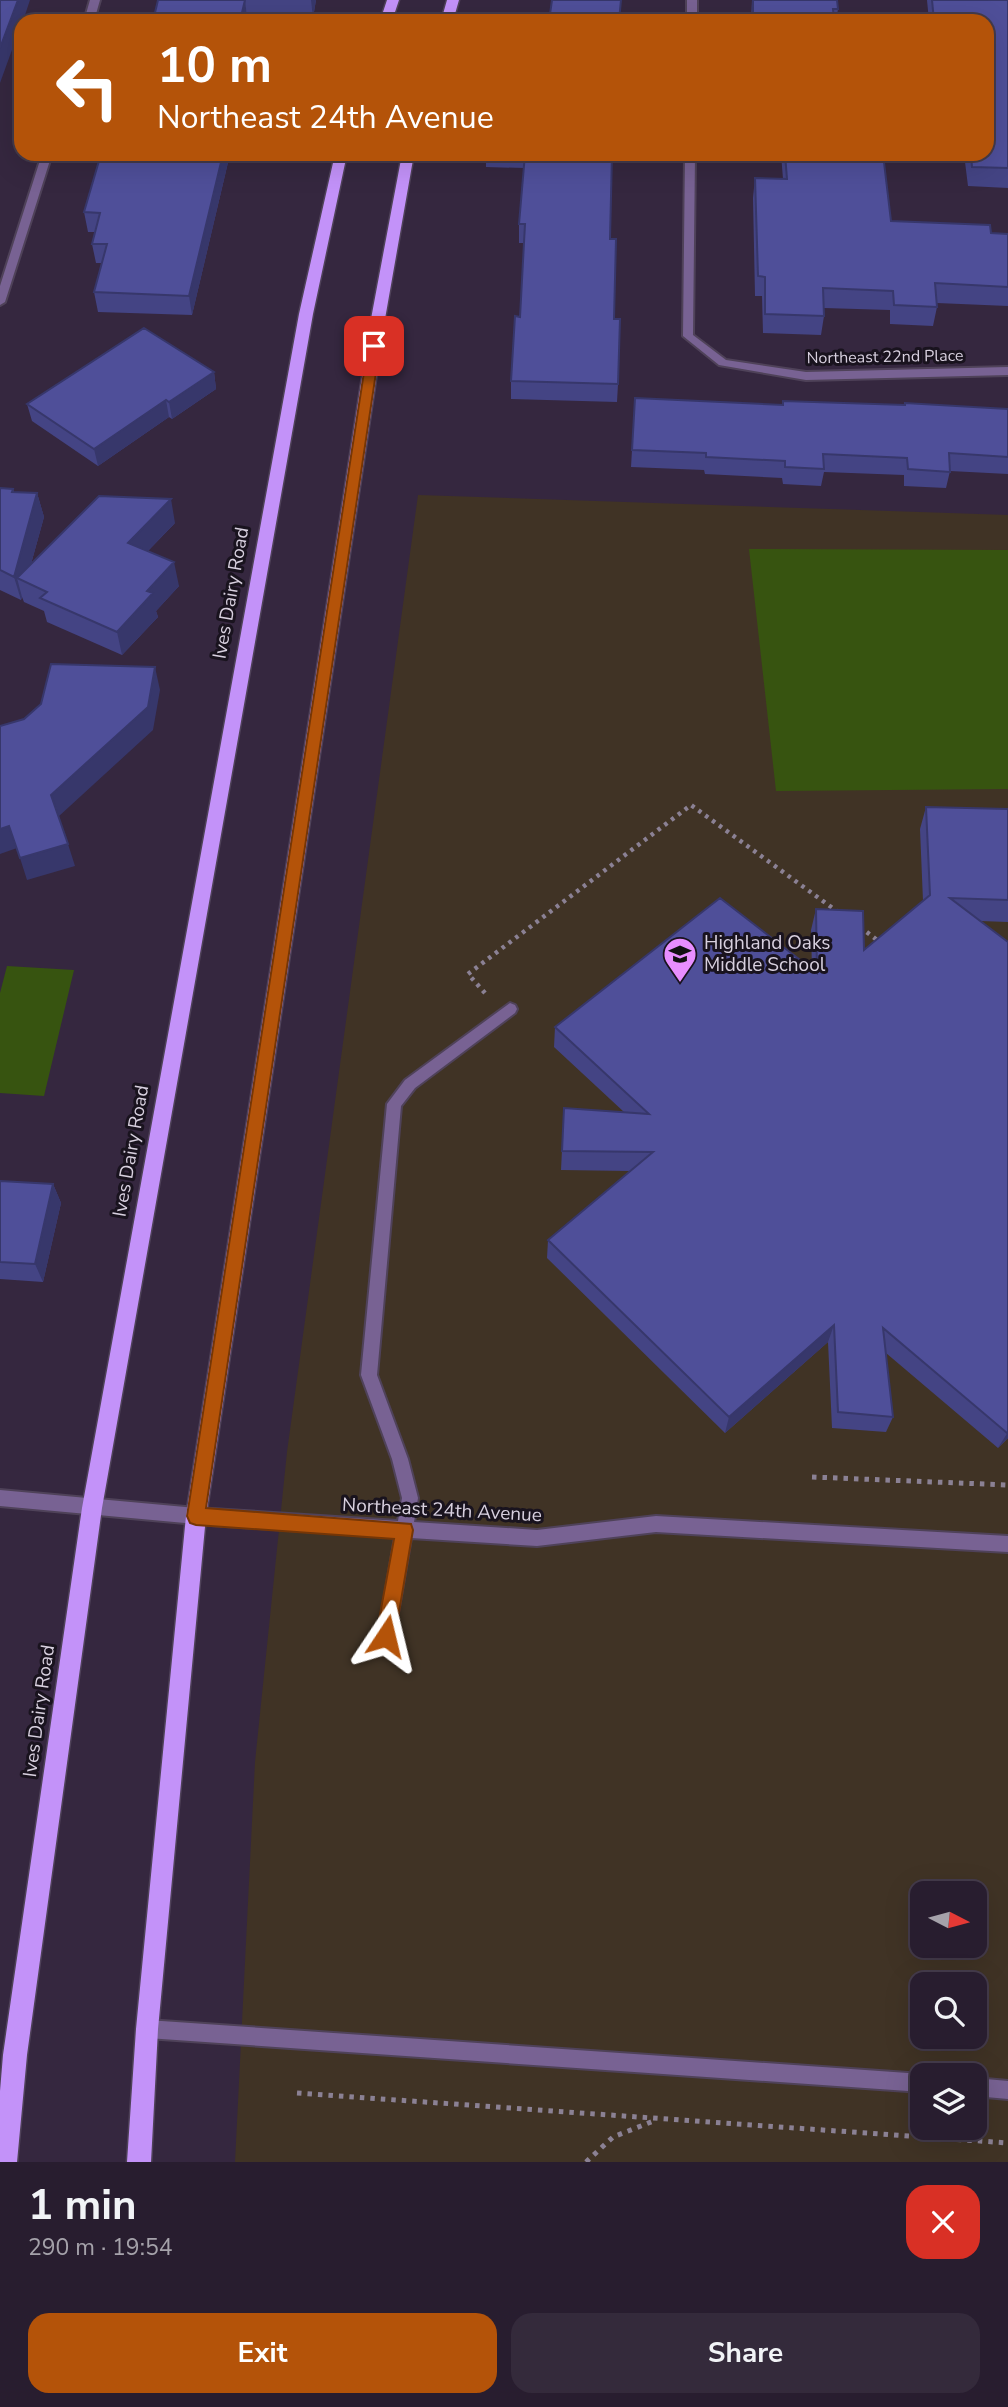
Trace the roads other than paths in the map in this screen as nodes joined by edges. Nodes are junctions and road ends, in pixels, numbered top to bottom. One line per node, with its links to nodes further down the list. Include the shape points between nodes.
1 (45, 161): 5 (street)
2 (339, 161): 9 (main road, Ives Dairy Road, via 306,314)
3 (407, 161): 10 (main road, via 378,319)
4 (690, 161): 6 (street, Northeast 22nd Place, via 688,336 723,363 806,376)
5 (0, 302)
6 (1008, 371)
7 (507, 1012): 11 (street, via 410,1084 394,1104 369,1375 410,1498)
8 (0, 1498): 9 (street, Northeast 24th Avenue)
9 (92, 1508): 10 (street, Northeast 24th Avenue); 18 (main road, Ives Dairy Road, via 15,2055)
10 (196, 1516): 11 (street, Northeast 24th Avenue); 14 (main road)
11 (404, 1530): 12 (street, Northeast 24th Avenue, via 537,1538 656,1524); 13 (street)
12 (1008, 1544)
13 (386, 1636)
14 (147, 2029): 15 (street); 19 (main road)
15 (910, 2083)
16 (987, 2088): 17 (street)
17 (1008, 2090)
18 (5, 2162)
19 (139, 2162)

